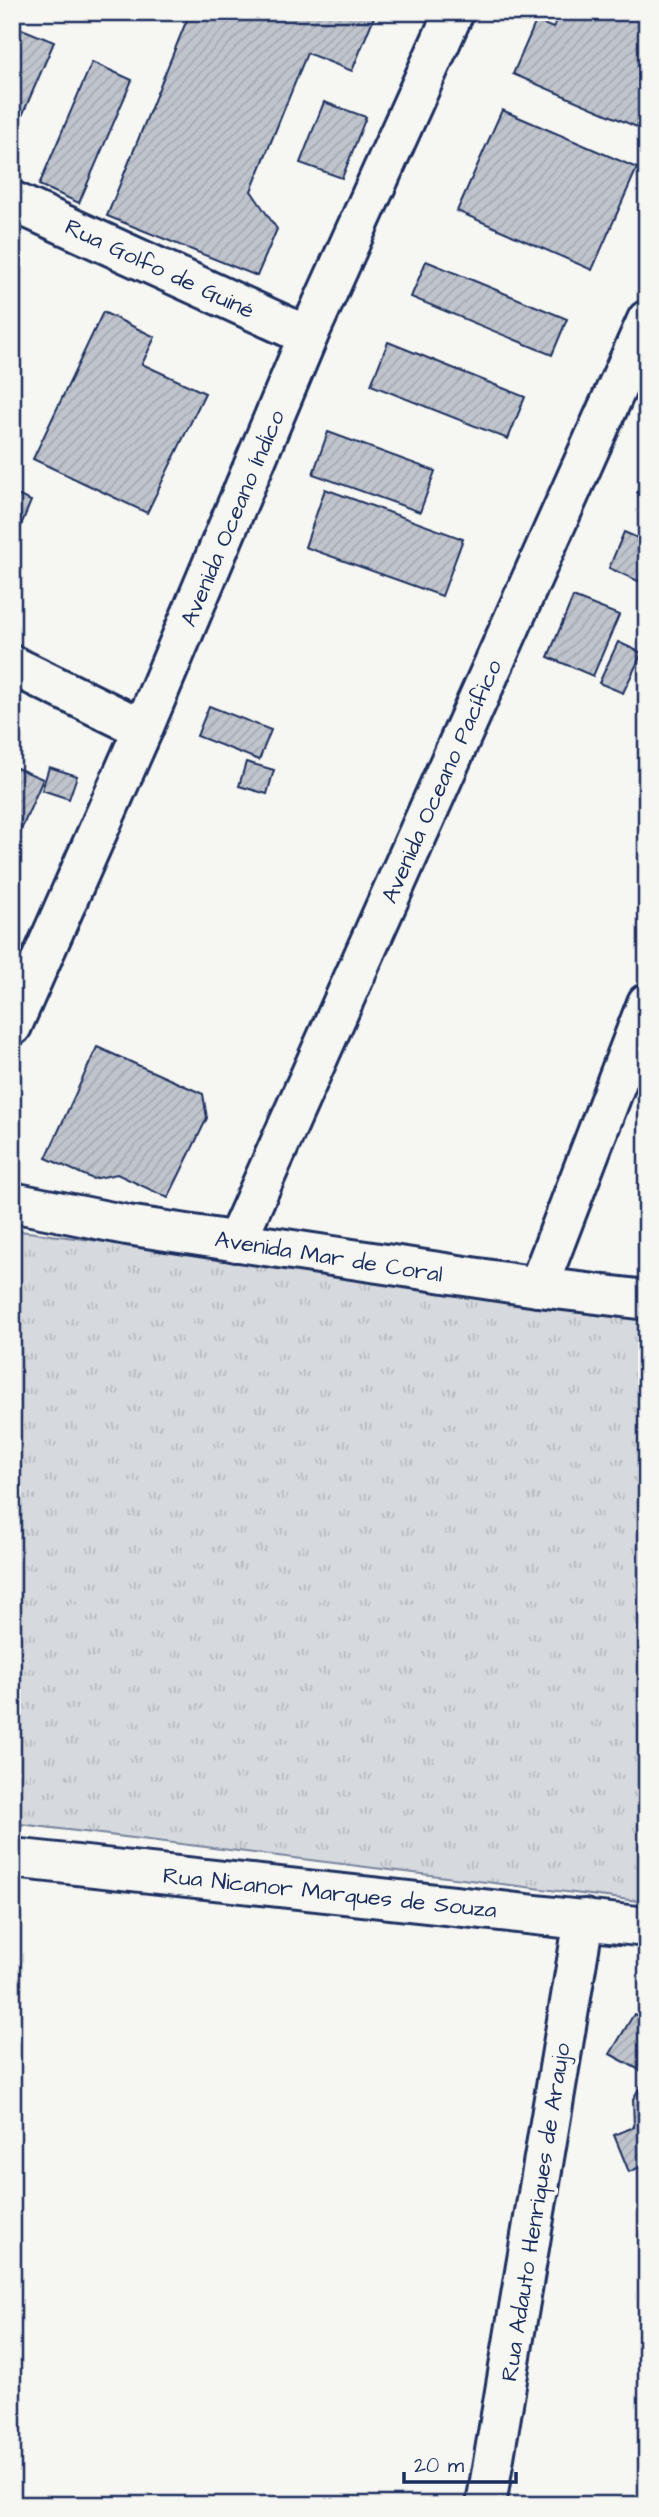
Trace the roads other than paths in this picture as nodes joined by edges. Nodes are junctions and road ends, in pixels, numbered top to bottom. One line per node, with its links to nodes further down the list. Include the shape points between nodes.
1 (454, 12): 4 (street, Avenida Oceano Índico)
2 (12, 201): 4 (street, Rua Golfo de Guiné)
3 (647, 320): 10 (street, Avenida Oceano Pacífico)
4 (309, 336): 6 (street, Avenida Oceano Índico)
5 (12, 665): 6 (street)
6 (144, 729): 8 (street, Avenida Oceano Índico)
7 (647, 1003): 11 (street)
8 (12, 1026)
9 (12, 1202): 10 (street, Avenida Mar de Coral)
10 (236, 1242): 11 (street, Avenida Mar de Coral)
11 (538, 1287): 12 (street, Avenida Mar de Coral)
12 (647, 1300)
13 (12, 1857): 14 (street, Rua Nicanor Marques de Souza)
14 (584, 1919): 15 (street, Rua Nicanor Marques de Souza); 16 (street, Rua Adauto Henriques de Araujo)
15 (647, 1927)
16 (486, 2505)

